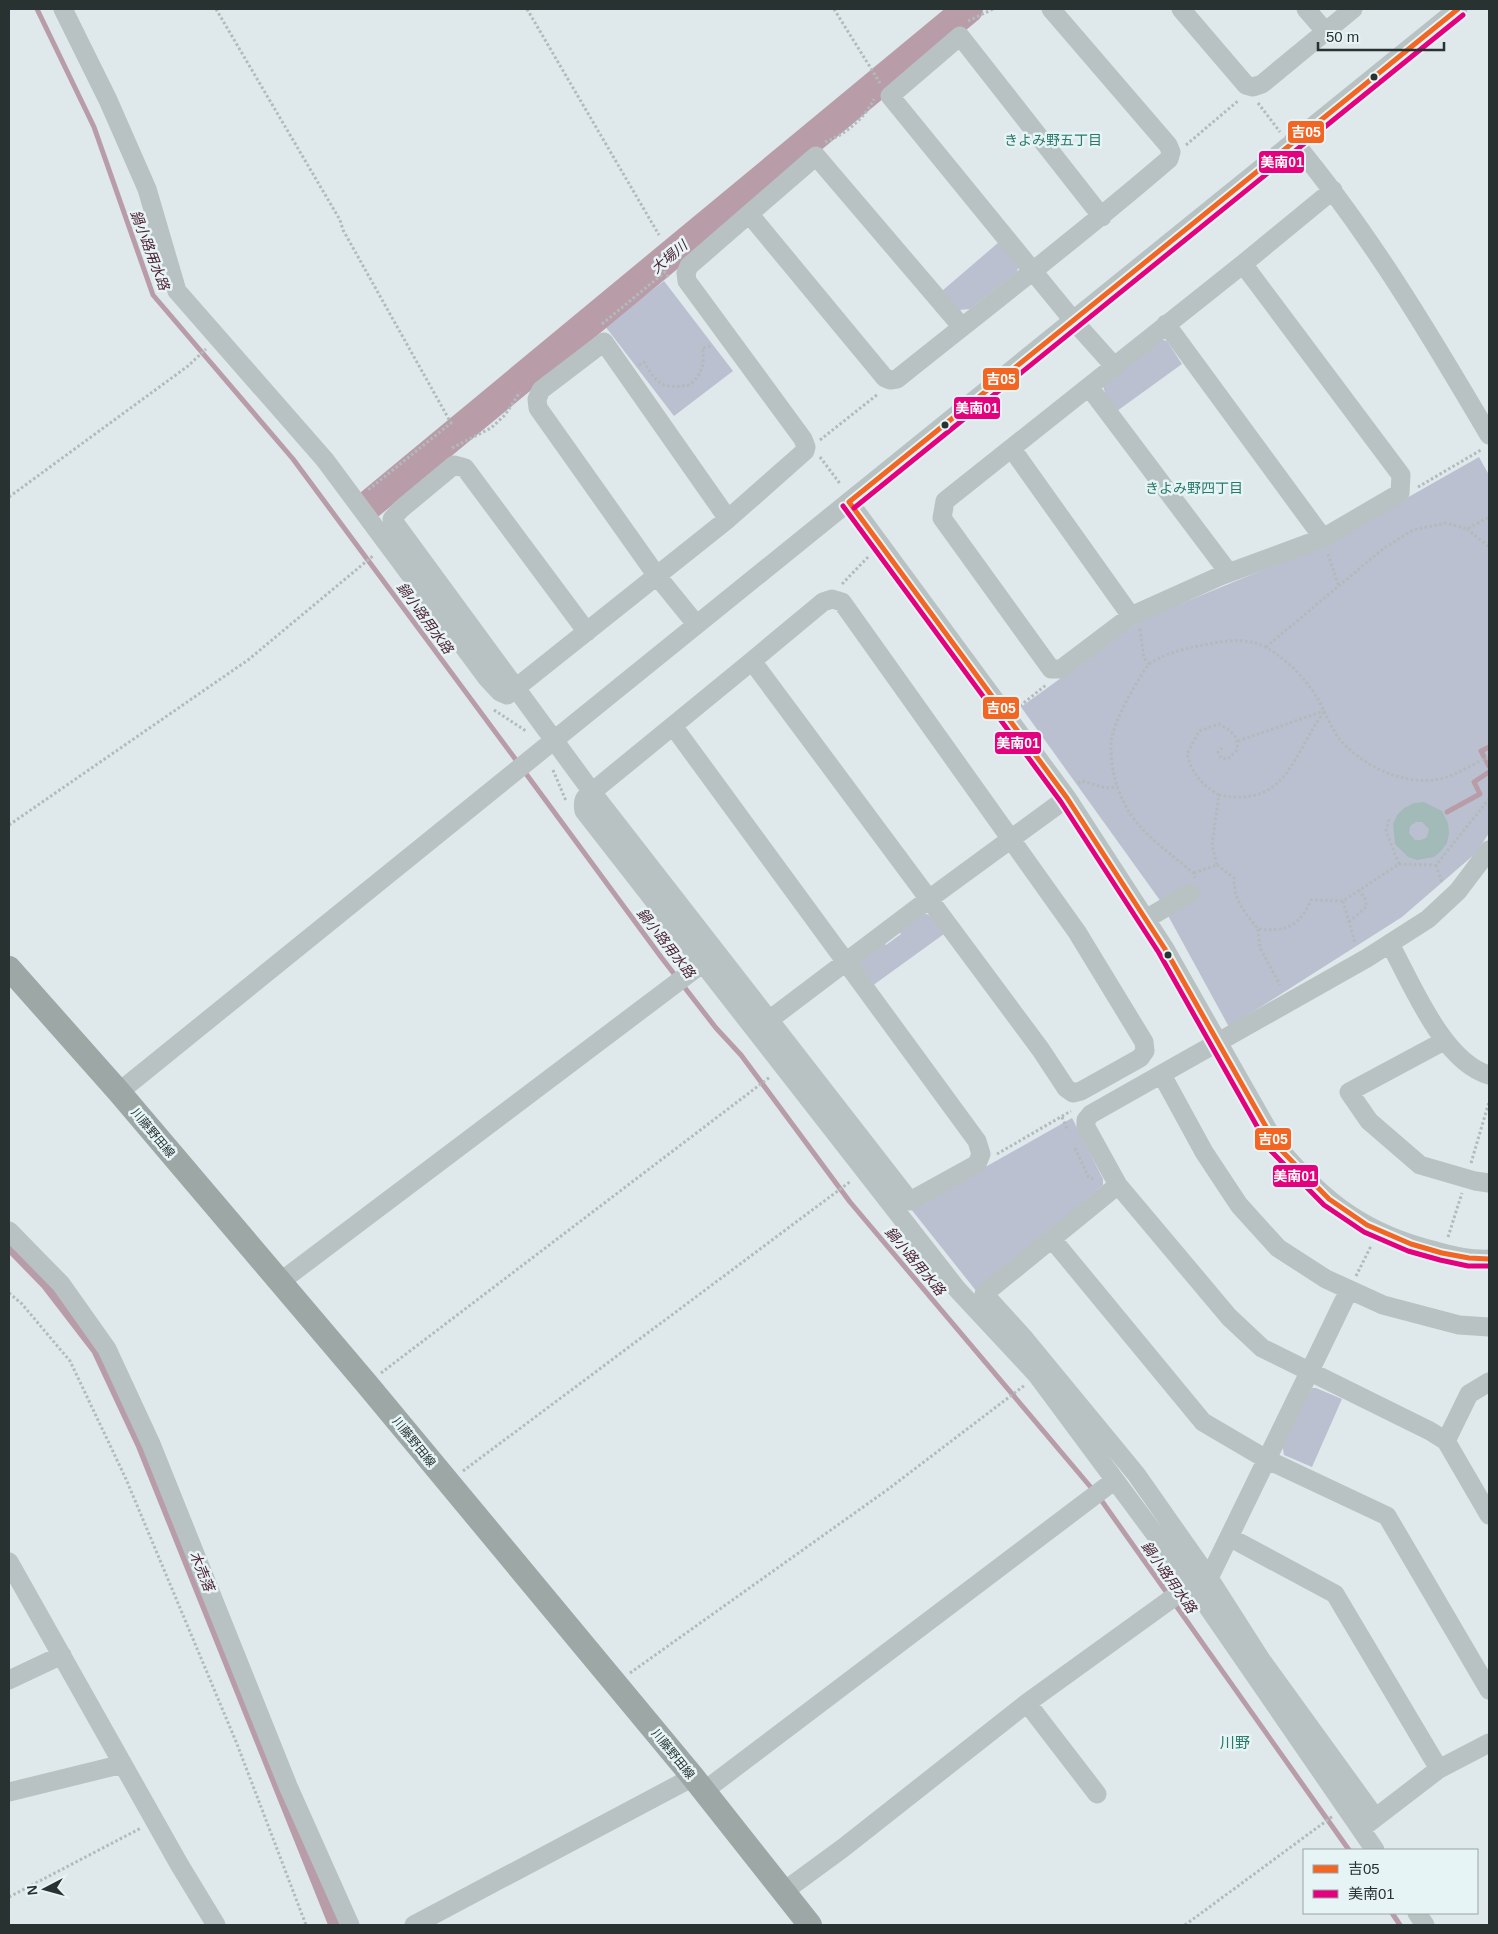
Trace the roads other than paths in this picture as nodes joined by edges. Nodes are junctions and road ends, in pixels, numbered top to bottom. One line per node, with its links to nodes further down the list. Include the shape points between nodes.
1 (63, 9): 30 (street, via 147,189 177,291 325,460 487,678 500,692 507,695)
2 (1051, 9): 11 (street, via 1171,152 1169,159)
3 (1181, 9): 7 (street, via 1246,85 1253,87 1262,84)
4 (1306, 9): 7 (street)
5 (1353, 9): 7 (street)
6 (1458, 9): 8 (street)
7 (1325, 32)
8 (1287, 137): 9 (street); 14 (street)
9 (1333, 190): 12 (street); 19 (street, via 1392,274)
10 (750, 215): 16 (street, via 885,378 897,379); 16 (street, via 816,156); 22 (street, via 689,266 686,273 688,281 809,447)
11 (1102, 217): 13 (street); 13 (street, via 960,36 890,96)
12 (1243, 264): 15 (street); 23 (street, via 1401,475 1400,493)
13 (1033, 269): 14 (street); 16 (street)
14 (1072, 319): 17 (street); 21 (street)
15 (1166, 324): 17 (street); 23 (street)
16 (962, 327)
17 (1114, 366): 18 (street)
18 (1090, 387): 20 (street); 24 (street)
19 (1485, 442)
20 (1012, 449): 26 (street); 26 (street, via 945,501 942,518 1051,669 1061,669)
21 (845, 493): 27 (street); 34 (street)
22 (728, 519): 25 (street); 25 (street, via 604,342 541,390 538,408)
23 (1323, 538): 24 (street)
24 (1229, 572): 26 (street)
25 (657, 576): 27 (street); 28 (street)
26 (1131, 616)
27 (696, 624): 32 (street)
28 (587, 632): 30 (street); 30 (street, via 465,468 454,465 392,519)
29 (752, 661): 31 (street); 35 (street, via 823,602 832,599 842,602); 38 (street)
30 (515, 690): 32 (street)
31 (672, 726): 33 (street); 41 (street)
32 (553, 742): 33 (street); 49 (street)
33 (592, 792): 42 (street, via 582,803 584,811); 44 (street)
34 (1071, 792): 35 (street); 39 (street)
35 (1012, 839): 38 (street); 38 (street, via 1077,932 1144,1042 1145,1051 1140,1058 1081,1091 1073,1092 1066,1088)
36 (1489, 850): 40 (street, via 1458,891 1428,919)
37 (1190, 893): 39 (street)
38 (929, 899): 41 (street)
39 (1146, 919): 46 (street)
40 (1390, 944): 45 (street); 46 (street)
41 (845, 962): 44 (street); 44 (street, via 977,1141 981,1154 976,1164 910,1201)
42 (703, 963): 55 (street); 62 (street, via 957,1289 1037,1375)
43 (9, 968): 49 (main road, 川藤野田線)
44 (769, 1020)
45 (1444, 1041): 48 (street, via 1467,1065); 50 (street, via 1349,1092 1369,1121 1420,1165 1474,1182)
46 (1219, 1042): 47 (street); 54 (street, via 1277,1146 1324,1196 1382,1234 1454,1256)
47 (1162, 1075): 51 (street, via 1091,1114 1086,1120 1086,1128); 56 (street, via 1204,1152 1239,1205 1278,1248)
48 (1489, 1075)
49 (119, 1092): 55 (main road, 川藤野田線)
50 (1489, 1183)
51 (1118, 1185): 53 (street); 58 (street, via 1228,1317 1262,1348)
52 (9, 1231): 82 (street, via 61,1284 107,1349 151,1444 288,1786)
53 (1052, 1240): 61 (street, via 1203,1422); 66 (street, via 984,1294 1136,1474)
54 (1489, 1259)
55 (280, 1282): 74 (main road, 川藤野田線)
56 (1349, 1290): 57 (street, via 1382,1305 1450,1323); 58 (street)
57 (1489, 1327)
58 (1309, 1372): 60 (street); 61 (street)
59 (1489, 1382): 60 (street, via 1470,1394)
60 (1446, 1441): 63 (street)
61 (1266, 1459): 64 (street); 69 (street, via 1387,1516)
62 (1101, 1490): 66 (street); 74 (street)
63 (1489, 1515)
64 (1229, 1537): 66 (street); 73 (street, via 1335,1594)
65 (9, 1562): 67 (street)
66 (1201, 1581): 70 (street); 77 (street, via 1262,1662); 77 (street, via 1345,1806)
67 (62, 1655): 68 (street); 72 (street)
68 (9, 1680)
69 (1489, 1690)
70 (1027, 1703): 76 (street); 79 (street)
71 (1489, 1743): 73 (street)
72 (123, 1764): 75 (street); 81 (street)
73 (1439, 1769): 77 (street)
74 (698, 1784): 79 (main road, 川藤野田線); 83 (street)
75 (9, 1792)
76 (1097, 1794)
77 (1368, 1823): 78 (street)
78 (1376, 1849)
79 (783, 1892): 84 (main road, 川藤野田線)
80 (1417, 1914): 85 (street)
81 (216, 1925)
82 (350, 1925)
83 (414, 1925)
84 (810, 1925)
85 (1425, 1925)

